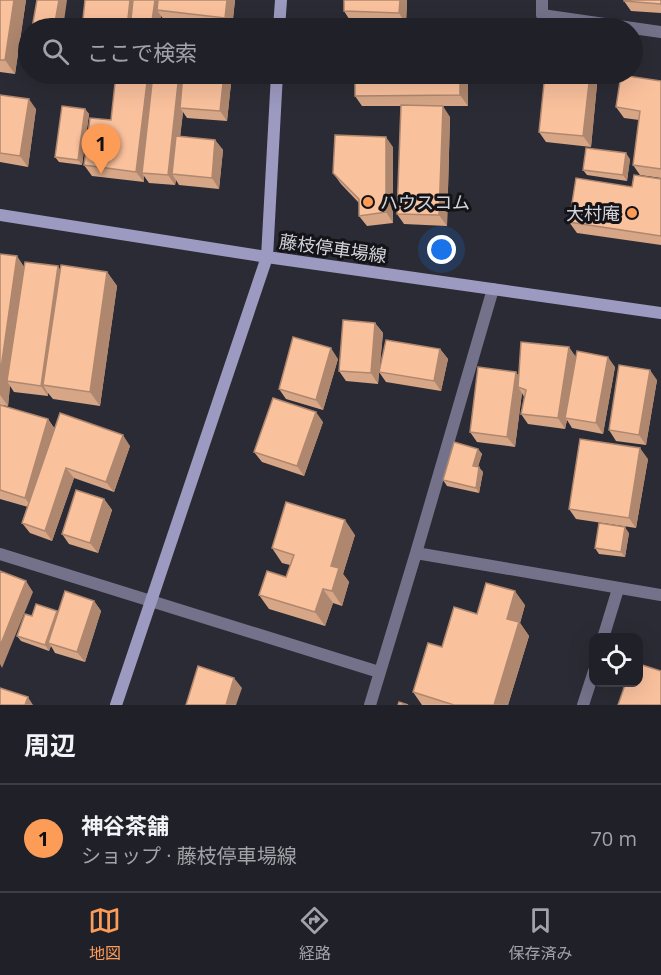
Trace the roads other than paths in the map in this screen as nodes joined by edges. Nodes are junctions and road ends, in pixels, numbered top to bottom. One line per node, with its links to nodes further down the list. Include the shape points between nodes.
1 (281, 0): 3 (street)
2 (542, 0): 4 (street, via 542,15)
3 (280, 18)
4 (563, 18)
5 (643, 29): 6 (street)
6 (661, 32)
7 (276, 84): 9 (street)
8 (0, 215): 9 (street, 藤枝停車場線)
9 (267, 257): 10 (street, 藤枝停車場線); 16 (street)
10 (493, 289): 11 (street, 藤枝停車場線); 12 (street)
11 (661, 313)
12 (416, 553): 14 (street); 18 (street)
13 (0, 554): 16 (street)
14 (618, 589): 15 (street); 17 (street)
15 (661, 595)
16 (151, 600): 18 (street); 20 (street)
17 (605, 633)
18 (379, 672): 21 (street)
19 (589, 686): 22 (street)
20 (116, 705)
21 (370, 705)
22 (583, 705)

